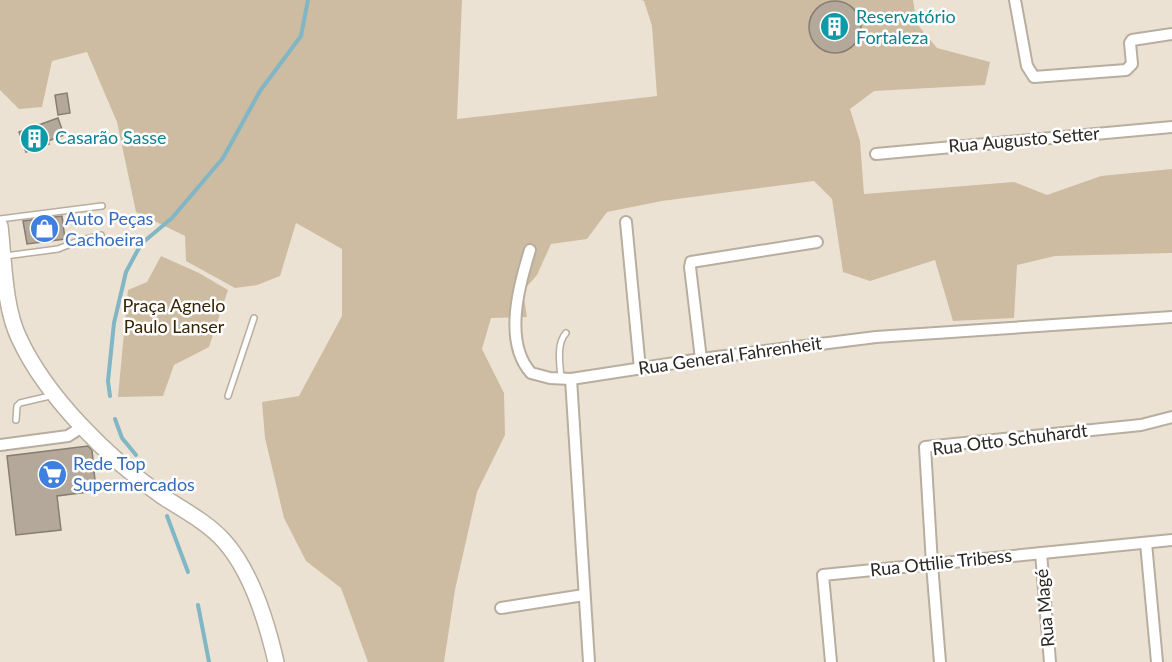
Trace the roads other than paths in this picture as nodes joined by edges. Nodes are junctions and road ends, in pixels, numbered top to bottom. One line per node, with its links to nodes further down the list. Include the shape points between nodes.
1 (1015, 0): 2 (street, via 1027,66 1034,77 1126,70 1132,64 1133,39)
2 (1172, 34)
3 (1172, 127): 4 (street, Rua Augusto Setter)
4 (876, 154)
5 (102, 206): 6 (lane)
6 (0, 219)
7 (626, 222): 18 (street)
8 (0, 226): 12 (main road)
9 (101, 236): 12 (lane, via 58,249)
10 (817, 242): 17 (street, via 692,262)
11 (530, 250): 19 (street, via 516,306 519,355 531,373)
12 (4, 256): 15 (main road)
13 (1172, 317): 17 (street, Rua General Fahrenheit, via 876,337)
14 (254, 318): 21 (lane)
15 (7, 324): 20 (main road)
16 (566, 333): 19 (lane, via 560,348)
17 (701, 359): 18 (street, Rua General Fahrenheit)
18 (640, 369): 19 (street, Rua General Fahrenheit)
19 (566, 379): 30 (street)
20 (55, 395): 23 (lane, via 20,403); 24 (main road)
21 (228, 396)
22 (1172, 417): 29 (street, Rua Otto Schuhardt, via 1130,426 925,447)
23 (16, 420)
24 (82, 427): 25 (street, via 68,436); 32 (main road, via 140,479 225,542 257,600)
25 (0, 445)
26 (1172, 540): 27 (street, Rua Ottilie Tribess)
27 (1146, 543): 28 (street, Rua Ottilie Tribess); 37 (street)
28 (1041, 554): 29 (street, Rua Ottilie Tribess); 36 (street, Rua Magé)
29 (932, 564): 34 (street, Rua Ottilie Tribess, via 823,575); 35 (street)
30 (584, 595): 31 (street); 33 (street)
31 (501, 608)
32 (276, 662)
33 (589, 662)
34 (831, 662)
35 (940, 662)
36 (1050, 662)
37 (1156, 662)

